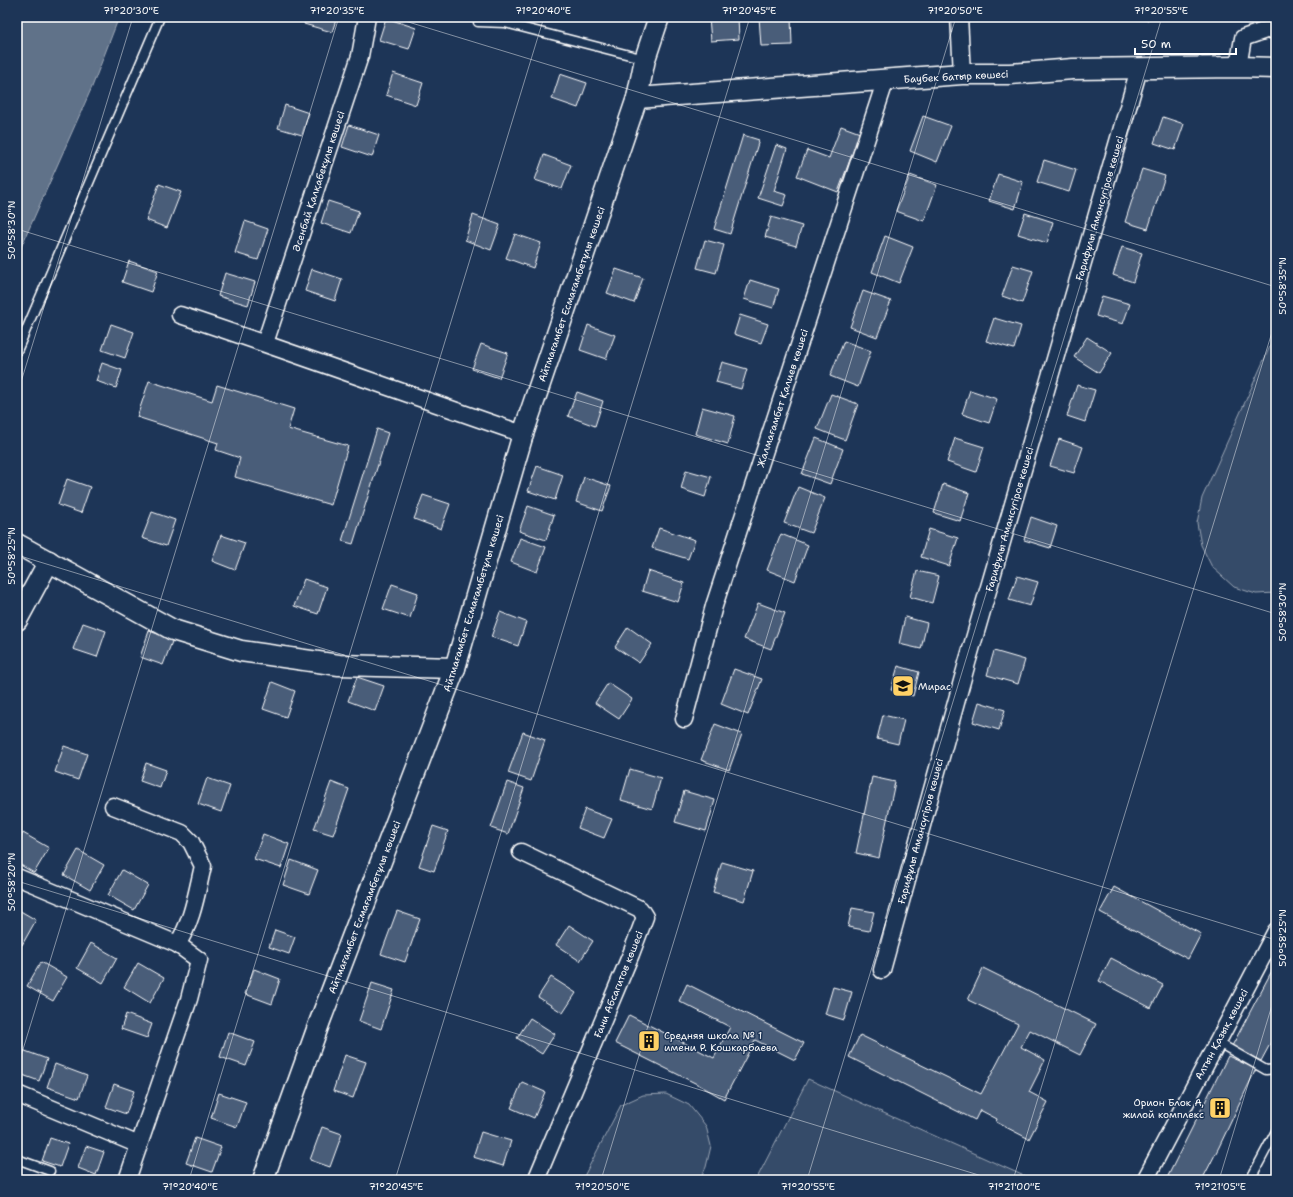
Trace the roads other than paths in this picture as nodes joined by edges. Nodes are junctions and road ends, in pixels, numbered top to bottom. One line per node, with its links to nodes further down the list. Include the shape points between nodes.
1 (160, 17): 16 (lane)
2 (367, 17): 15 (street, Әсенбай Қалқабекұлы көшесі, via 360,56)
3 (659, 17): 7 (street, Айтмағамбет Есмағамбетұлы көшесі)
4 (959, 17): 11 (street)
5 (478, 22): 7 (lane, via 505,23)
6 (1276, 29): 8 (street, via 1243,38)
7 (645, 59): 13 (street, Айтмағамбет Есмағамбетұлы көшесі)
8 (1238, 67): 9 (street, Баубек батыр көшесі); 10 (street, Баубек батыр көшесі)
9 (1276, 68)
10 (1139, 69): 11 (street, Баубек батыр көшесі); 28 (street, Ғарифұлы Амансүгіров көшесі, via 967,663)
11 (962, 74): 12 (street, Баубек батыр көшесі)
12 (886, 79): 13 (street, Баубек батыр көшесі); 22 (street, Жалмағамбет Қалиев көшесі, via 714,606)
13 (637, 98): 17 (street, Айтмағамбет Есмағамбетұлы көшесі)
14 (180, 315): 15 (street)
15 (265, 343): 17 (street)
16 (17, 350)
17 (524, 434): 21 (street, Айтмағамбет Есмағамбетұлы көшесі)
18 (17, 544): 19 (street)
19 (49, 562): 20 (street); 21 (street, via 173,630 241,651 339,665)
20 (17, 620)
21 (455, 668): 37 (street, Айтмағамбет Есмағамбетұлы көшесі, via 320,1021)
22 (684, 719)
23 (113, 806): 27 (street, via 182,833 191,842 203,866 188,922)
24 (521, 852): 38 (street, Ғани Абсагитов көшесі, via 640,909 645,917)
25 (17, 877): 27 (street)
26 (1276, 932): 29 (street, Алтын Қазық көшесі)
27 (177, 944): 33 (street, via 199,960 189,999)
28 (882, 970)
29 (1217, 1042): 30 (lane, via 1266,1070); 39 (street, Алтын Қазық көшесі)
30 (1276, 1069)
31 (17, 1094): 33 (street)
32 (1276, 1131): 40 (lane)
33 (139, 1144): 36 (street)
34 (17, 1159): 35 (lane)
35 (50, 1171)
36 (126, 1180)
37 (263, 1180)
38 (536, 1180)
39 (1145, 1180)
40 (1250, 1180)

